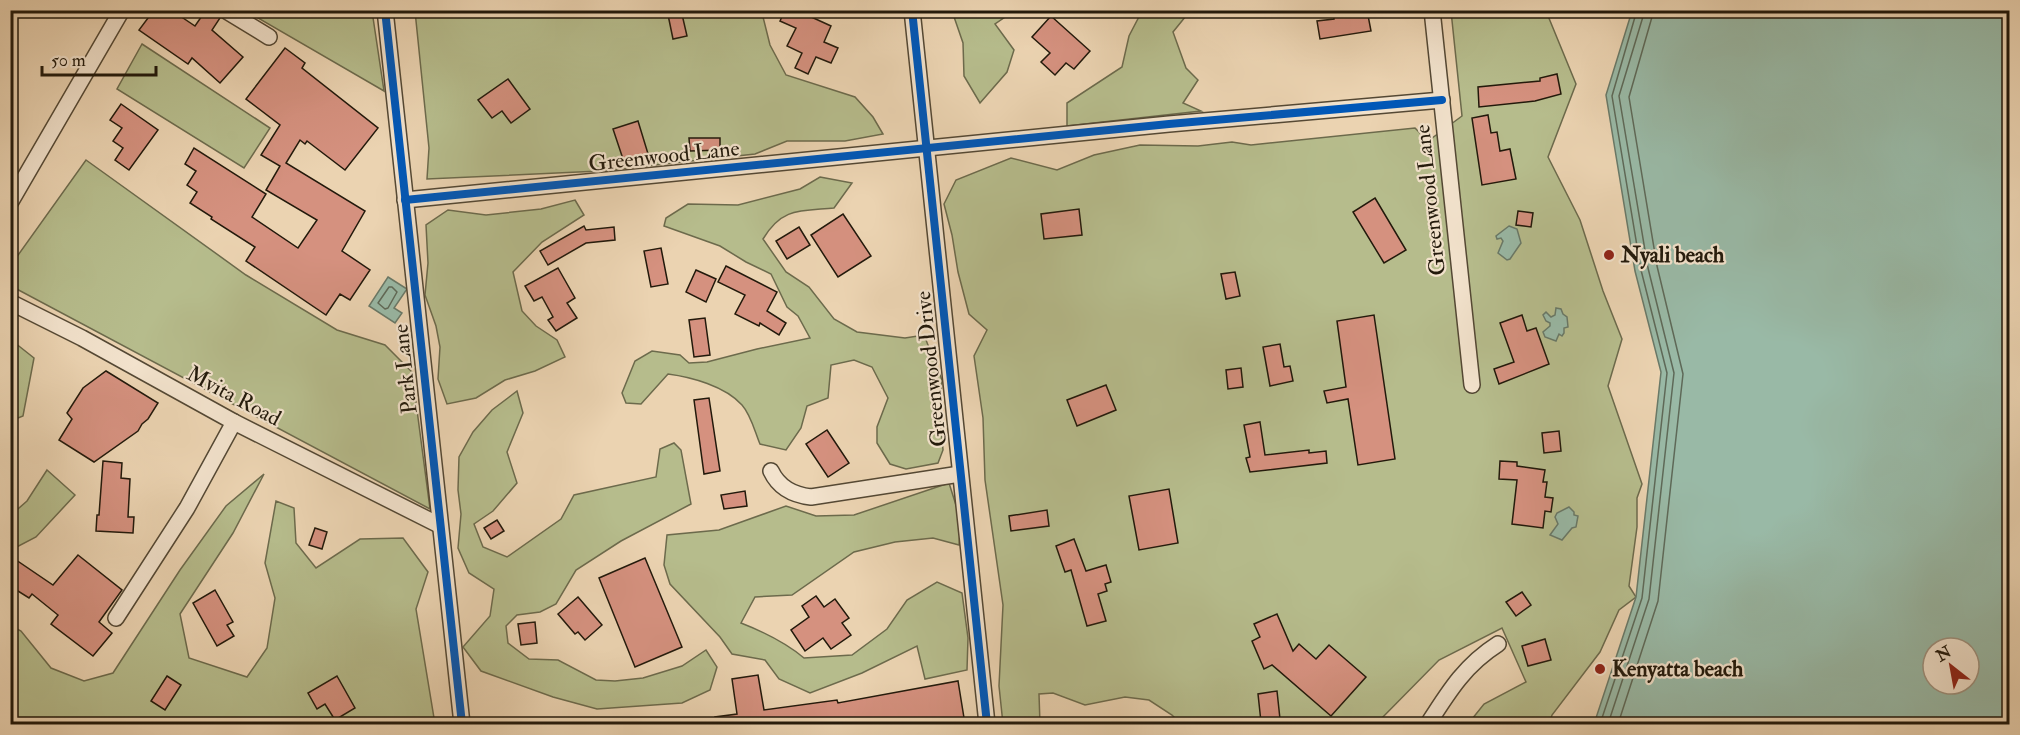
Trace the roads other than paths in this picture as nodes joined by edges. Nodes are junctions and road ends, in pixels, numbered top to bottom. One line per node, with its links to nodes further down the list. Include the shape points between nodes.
1 (122, 10): 10 (street)
2 (225, 10): 6 (street)
3 (386, 10): 9 (street, Park Lane)
4 (912, 10): 8 (street, Greenwood Drive)
5 (1432, 10): 7 (street, Greenwood Lane)
6 (269, 37)
7 (1442, 100): 8 (street, Greenwood Lane); 12 (street, Greenwood Lane)
8 (927, 148): 9 (street, Greenwood Lane); 15 (street, Greenwood Drive)
9 (405, 200): 16 (street, Park Lane)
10 (10, 203)
11 (10, 302): 13 (street, Mvita Road)
12 (1472, 385)
13 (234, 422): 16 (street, Mvita Road); 17 (street, via 177,524)
14 (771, 471): 15 (street, via 789,491 811,497)
15 (960, 474): 20 (street, Greenwood Drive)
16 (439, 525): 19 (street, Park Lane)
17 (116, 618)
18 (1498, 644): 21 (street, via 1465,669)
19 (462, 724)
20 (987, 724)
21 (1428, 724)

